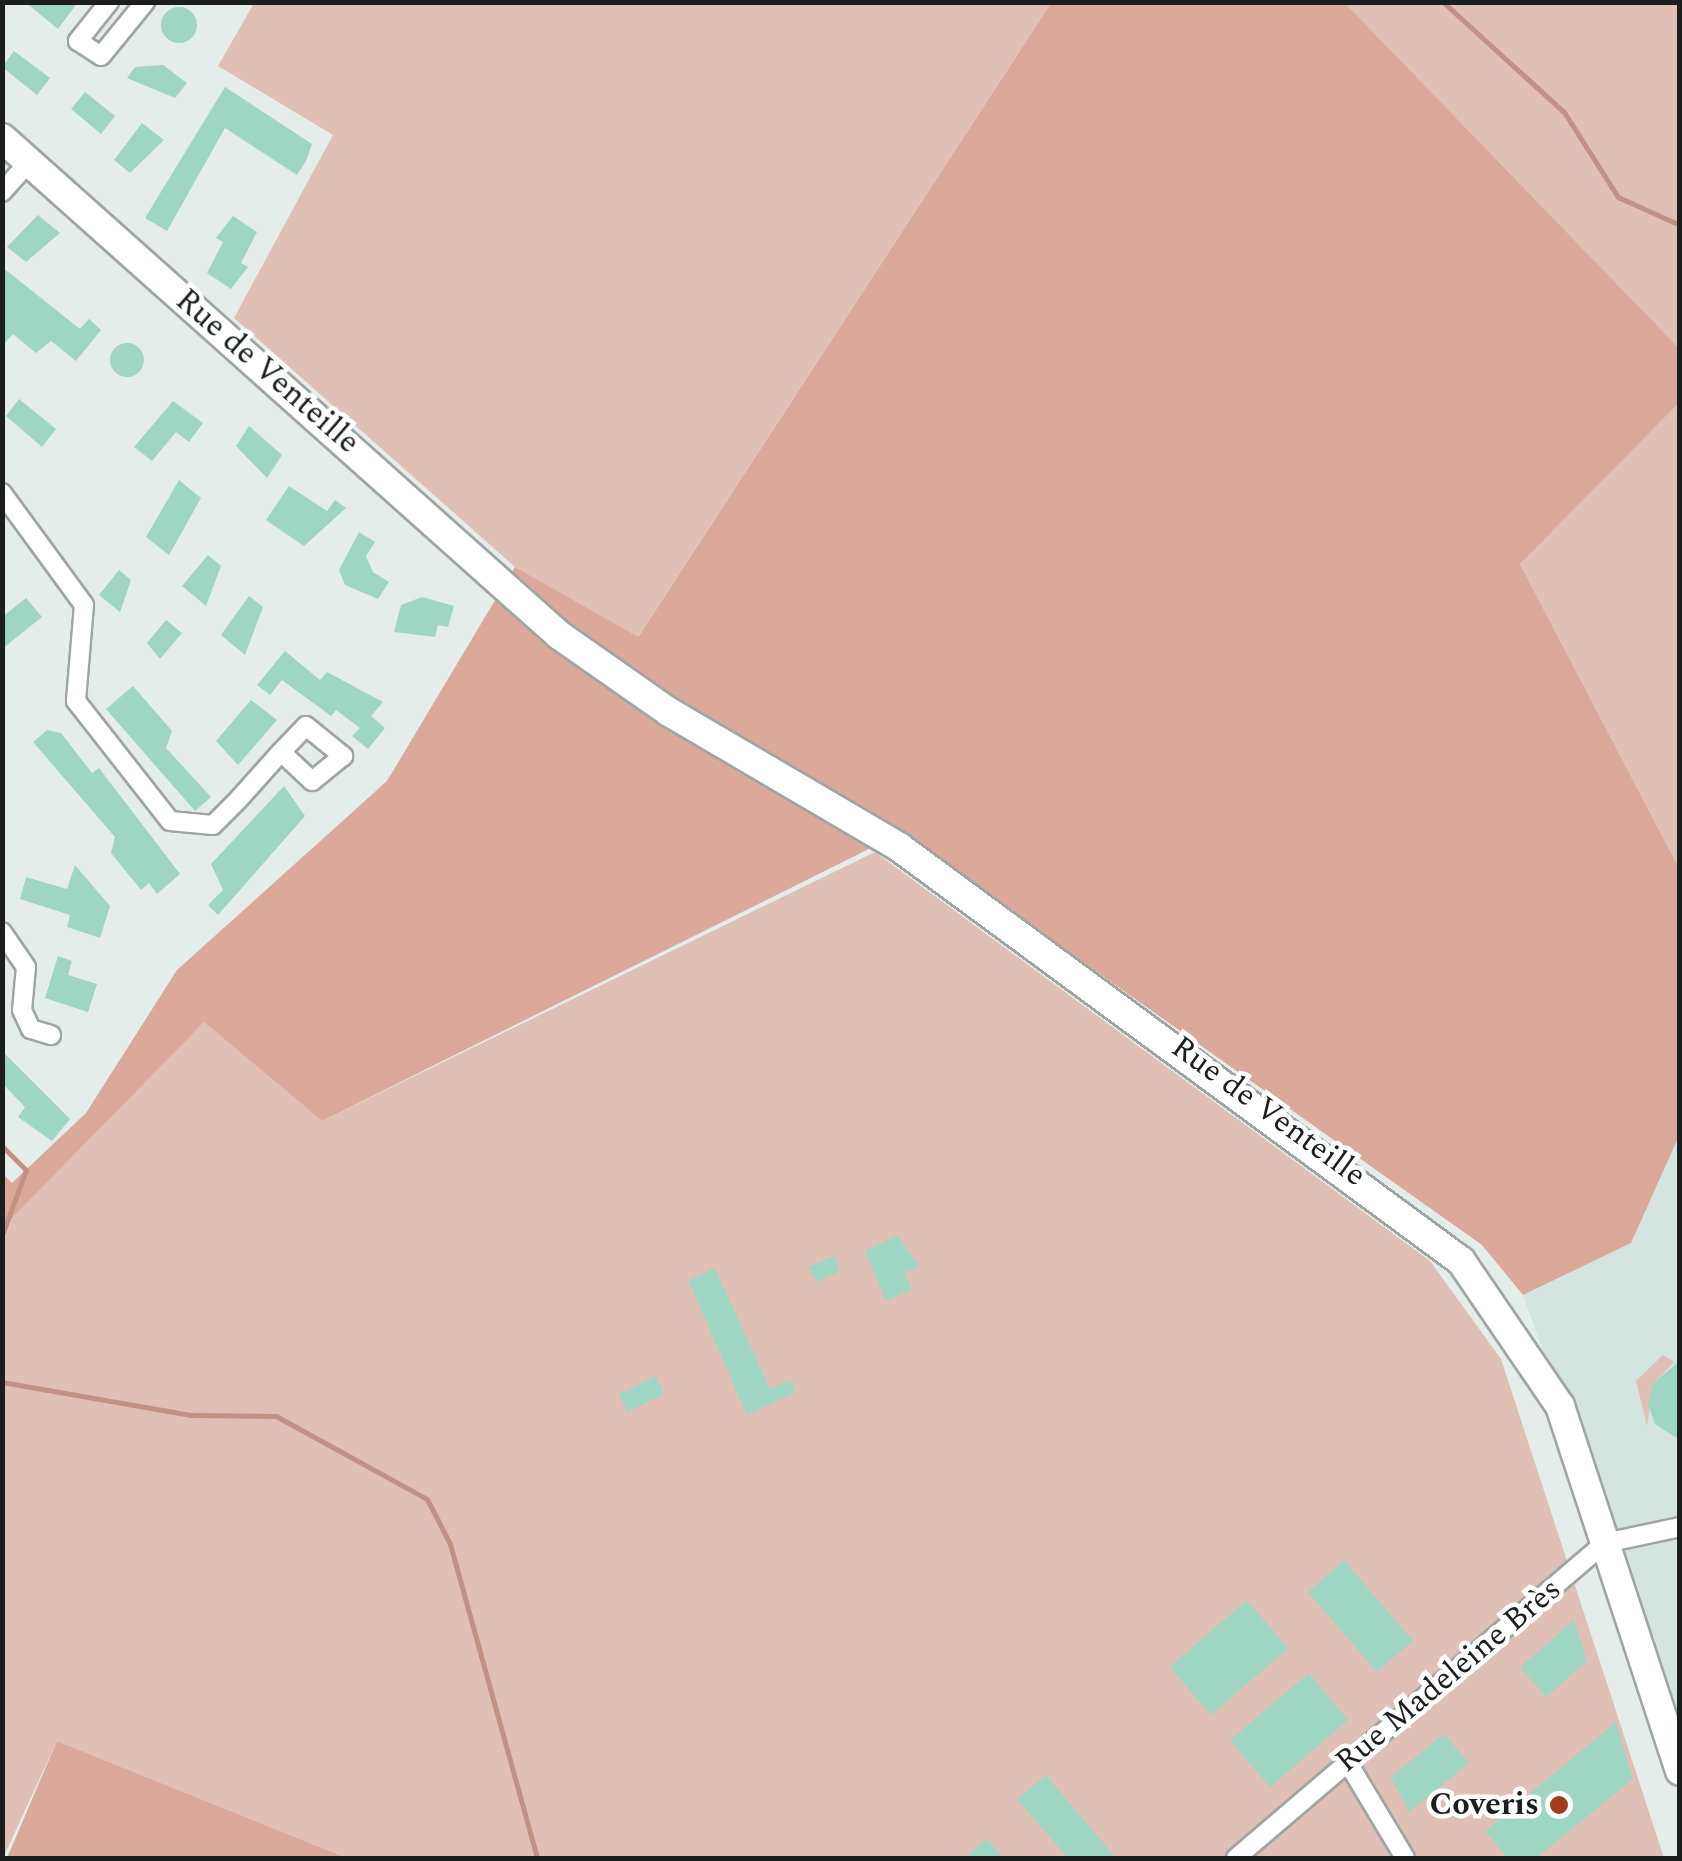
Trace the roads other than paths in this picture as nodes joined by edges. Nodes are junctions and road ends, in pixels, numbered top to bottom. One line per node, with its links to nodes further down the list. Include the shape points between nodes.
1 (109, 2): 2 (street, via 78,41 102,56)
2 (145, 2)
3 (2, 138): 4 (street, Rue de Venteille)
4 (29, 162): 5 (street); 11 (street, Rue de Venteille, via 533,602 576,630 604,662 669,712 899,847 1436,1236 1538,1366)
5 (2, 192)
6 (2, 494): 7 (street, via 84,604 76,701 170,821 214,825)
7 (281, 752)
8 (2, 932): 9 (street, via 26,967 22,1010 31,1029)
9 (51, 1035)
10 (1680, 1527): 11 (street, Rue Madeleine Brès)
11 (1605, 1543): 12 (street, Rue Madeleine Brès); 13 (street, Rue de Venteille)
12 (1348, 1763): 14 (street, Rue Madeleine Brès); 15 (street)
13 (1680, 1771)
14 (1236, 1858)
15 (1405, 1858)

